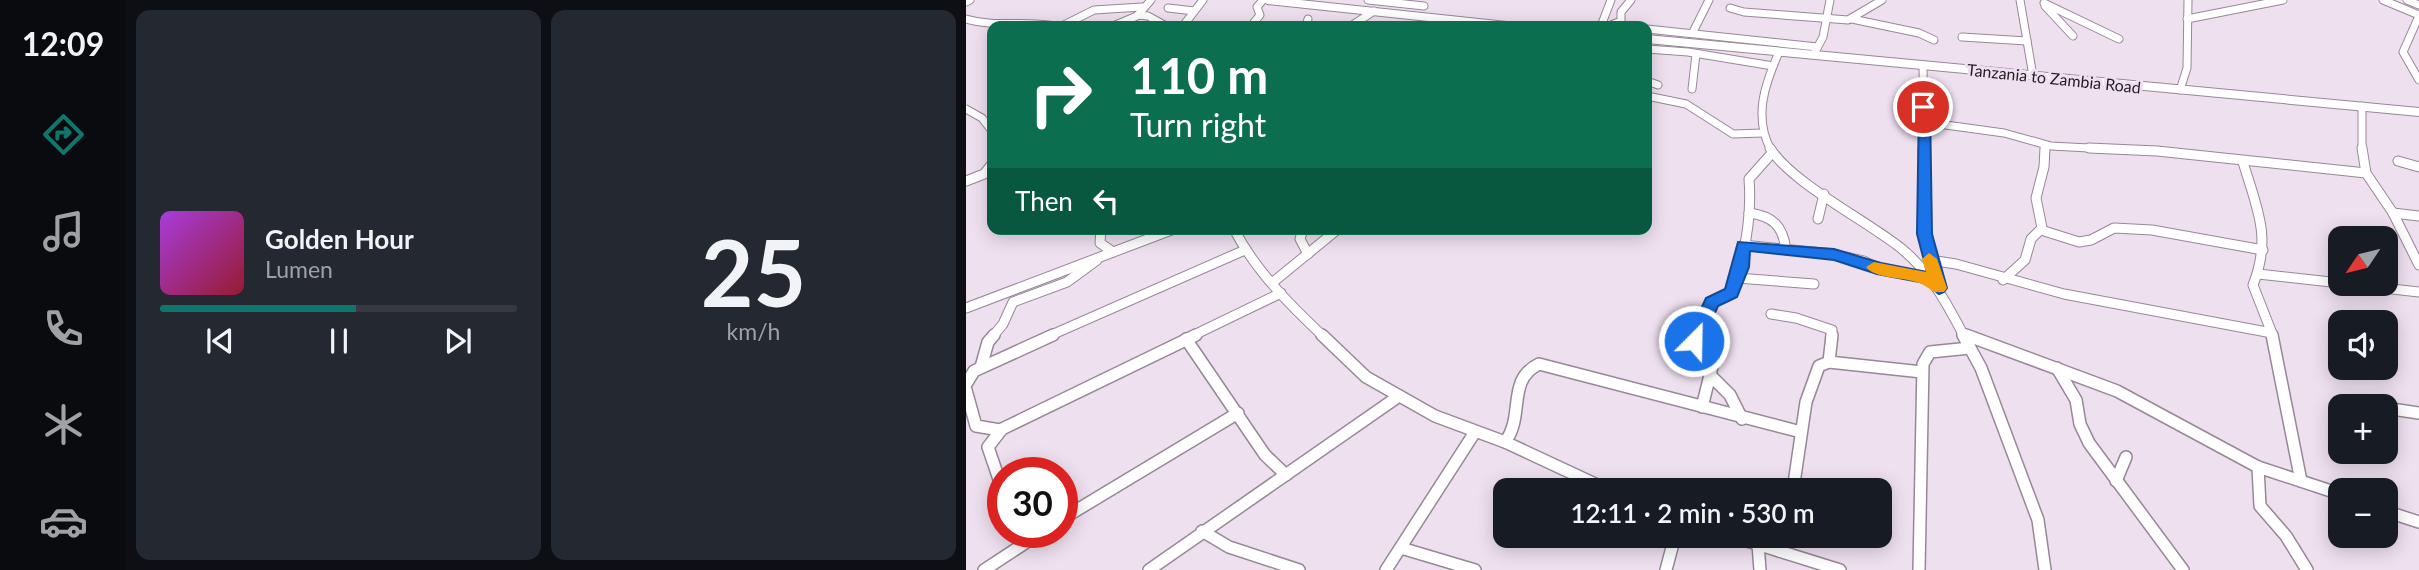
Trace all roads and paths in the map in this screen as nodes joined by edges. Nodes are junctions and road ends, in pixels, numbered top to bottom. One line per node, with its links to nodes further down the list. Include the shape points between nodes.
1 (1152, 0): 18 (street)
2 (1203, 0): 21 (street)
3 (1265, 0): 15 (highway); 32 (street, via 1257,7 1261,12)
4 (1611, 0): 35 (street)
5 (1631, 0): 36 (street, via 1621,12)
6 (1709, 0): 39 (street)
7 (1830, 0): 24 (street)
8 (1882, 0): 26 (street)
9 (2020, 0): 45 (street)
10 (2188, 0): 27 (street)
11 (2283, 0): 27 (street)
12 (2383, 0): 23 (street)
13 (2407, 0): 16 (street)
14 (2043, 2): 40 (street); 43 (street)
15 (1371, 5): 17 (street); 33 (street); 34 (highway)
16 (2419, 5)
17 (1424, 6)
18 (1142, 7): 22 (street); 28 (street, via 1095,10)
19 (1168, 8): 21 (street)
20 (1730, 8): 24 (street)
21 (1194, 11): 31 (street)
22 (1138, 15): 29 (street); 30 (street)
23 (2419, 16): 53 (street, via 2403,52)
24 (1825, 18): 26 (street); 47 (street)
25 (966, 19): 37 (street)
26 (1852, 19): 44 (street)
27 (2187, 19): 57 (street, via 2187,68)
28 (1072, 21)
29 (1124, 21)
30 (1157, 21)
31 (1189, 21)
32 (1255, 21)
33 (1356, 21)
34 (1475, 21)
35 (1603, 21)
36 (1621, 21)
37 (987, 26)
38 (1652, 29): 39 (street)
39 (1693, 32): 47 (street)
40 (2073, 36)
41 (1962, 37): 45 (street)
42 (1652, 39): 48 (highway, Tanzania to Zambia Road)
43 (2119, 39)
44 (1934, 40)
45 (2028, 41): 52 (street)
46 (1652, 50): 49 (street)
47 (1816, 51): 48 (highway, Tanzania to Zambia Road); 50 (highway, Tanzania to Zambia Road)
48 (1779, 52): 51 (street)
49 (1696, 54): 51 (street); 56 (street)
50 (1923, 65): 52 (highway, Tanzania to Zambia Road); 62 (street)
51 (1773, 66): 64 (street, via 1760,107)
52 (2033, 76): 57 (highway, Tanzania to Zambia Road)
53 (2419, 80)
54 (1652, 83): 55 (street)
55 (1658, 85)
56 (1692, 89)
57 (2180, 90): 59 (highway, Tanzania to Zambia Road)
58 (1652, 97): 64 (street, via 1686,104 1732,134)
59 (2362, 106): 61 (highway, Tanzania to Zambia Road); 71 (street)
60 (966, 109): 63 (street)
61 (2419, 112)
62 (1924, 122): 65 (street, via 2004,132); 91 (street, via 1924,234)
63 (987, 124)
64 (1763, 133): 66 (street)
65 (2045, 145): 68 (street, via 2157,151); 78 (street, via 2036,198)
66 (1772, 153): 73 (street); 74 (street, via 1749,176)
67 (2398, 161): 69 (street)
68 (2243, 162): 71 (street); 87 (street, via 2260,215)
69 (2419, 167)
70 (987, 170): 72 (street)
71 (2366, 173): 75 (street)
72 (966, 181)
73 (1824, 194): 77 (street); 95 (street, via 1903,250)
74 (1749, 212): 84 (street); 86 (street, via 1778,223)
75 (2393, 213): 76 (street); 92 (street)
76 (2419, 216)
77 (1818, 219)
78 (2041, 229): 87 (street, via 2079,242 2114,228 2152,230); 96 (street, via 2031,239 2025,260)
79 (1101, 235): 88 (street, via 1100,243)
80 (1158, 235): 88 (street)
81 (1237, 235): 85 (street)
82 (1302, 235): 89 (street)
83 (1331, 235): 89 (street)
84 (1743, 245): 86 (street); 94 (street)
85 (1245, 250): 98 (street); 111 (street)
86 (1786, 250): 95 (street, via 1834,254)
87 (2263, 250): 93 (street)
88 (1113, 252): 90 (street)
89 (1308, 254): 98 (street)
90 (1100, 257): 104 (street); 111 (street, via 1076,278 1013,302 988,342)
91 (1930, 260): 96 (street, via 1962,264); 100 (street)
92 (2419, 265)
93 (2258, 274): 97 (street); 107 (street, via 2253,285)
94 (1737, 278): 99 (street); 114 (street, via 1730,295 1712,302 1695,335 1698,348 1713,360)
95 (1930, 278): 100 (street)
96 (2003, 280): 107 (street, via 2100,303)
97 (2328, 282)
98 (1272, 283): 103 (street)
99 (1814, 284)
100 (1939, 288): 106 (street)
101 (2398, 290): 102 (street)
102 (2419, 292)
103 (1282, 293): 108 (street); 116 (street, via 1356,369)
104 (966, 308)
105 (1771, 314): 110 (street, via 1832,330)
106 (1962, 333): 109 (street); 112 (street)
107 (2272, 333): 134 (street)
108 (1186, 339): 119 (street); 123 (street)
109 (1970, 348): 113 (street, via 1929,352); 156 (street, via 2038,520)
110 (1829, 362): 113 (street); 125 (street, via 1816,371)
111 (981, 367): 115 (street)
112 (2057, 368): 129 (street, via 2137,400); 133 (street, via 2076,400 2083,432)
113 (1922, 372): 155 (street)
114 (1709, 374): 117 (street); 121 (street, via 1730,395)
115 (967, 381): 122 (street)
116 (1399, 396): 124 (street); 130 (street)
117 (1702, 407): 121 (street); 126 (street, via 1536,364 1517,387 1515,424)
118 (2398, 410): 120 (street)
119 (1238, 412): 130 (street, via 1265,455); 136 (street)
120 (2419, 413)
121 (1742, 419): 125 (street)
122 (971, 428): 123 (street)
123 (1001, 429): 127 (street, via 988,447)
124 (1475, 432): 126 (street); 141 (street)
125 (1801, 432): 132 (street)
126 (1505, 442): 131 (street)
127 (991, 457)
128 (2126, 457): 133 (street)
129 (2258, 467): 134 (street); 158 (street, via 2260,506)
130 (1286, 475): 139 (street)
131 (1582, 478)
132 (1795, 478)
133 (2116, 481): 157 (street)
134 (2301, 481): 135 (street)
135 (2328, 490)
136 (1078, 509)
137 (2398, 515): 138 (street)
138 (2419, 522)
139 (1202, 531): 148 (street); 149 (street, via 1229,547)
140 (1009, 548): 147 (street)
141 (1401, 548): 150 (street); 151 (street)
142 (1672, 548): 152 (street)
143 (1758, 548): 153 (street)
144 (1770, 548): 146 (street)
145 (1780, 548): 146 (street)
146 (1779, 551): 154 (street)
147 (984, 570)
148 (1149, 570)
149 (1299, 570)
150 (1386, 570)
151 (1475, 570)
152 (1666, 570)
153 (1760, 570)
154 (1840, 570)
155 (1919, 570)
156 (2045, 570)
157 (2183, 570)
158 (2307, 570)

